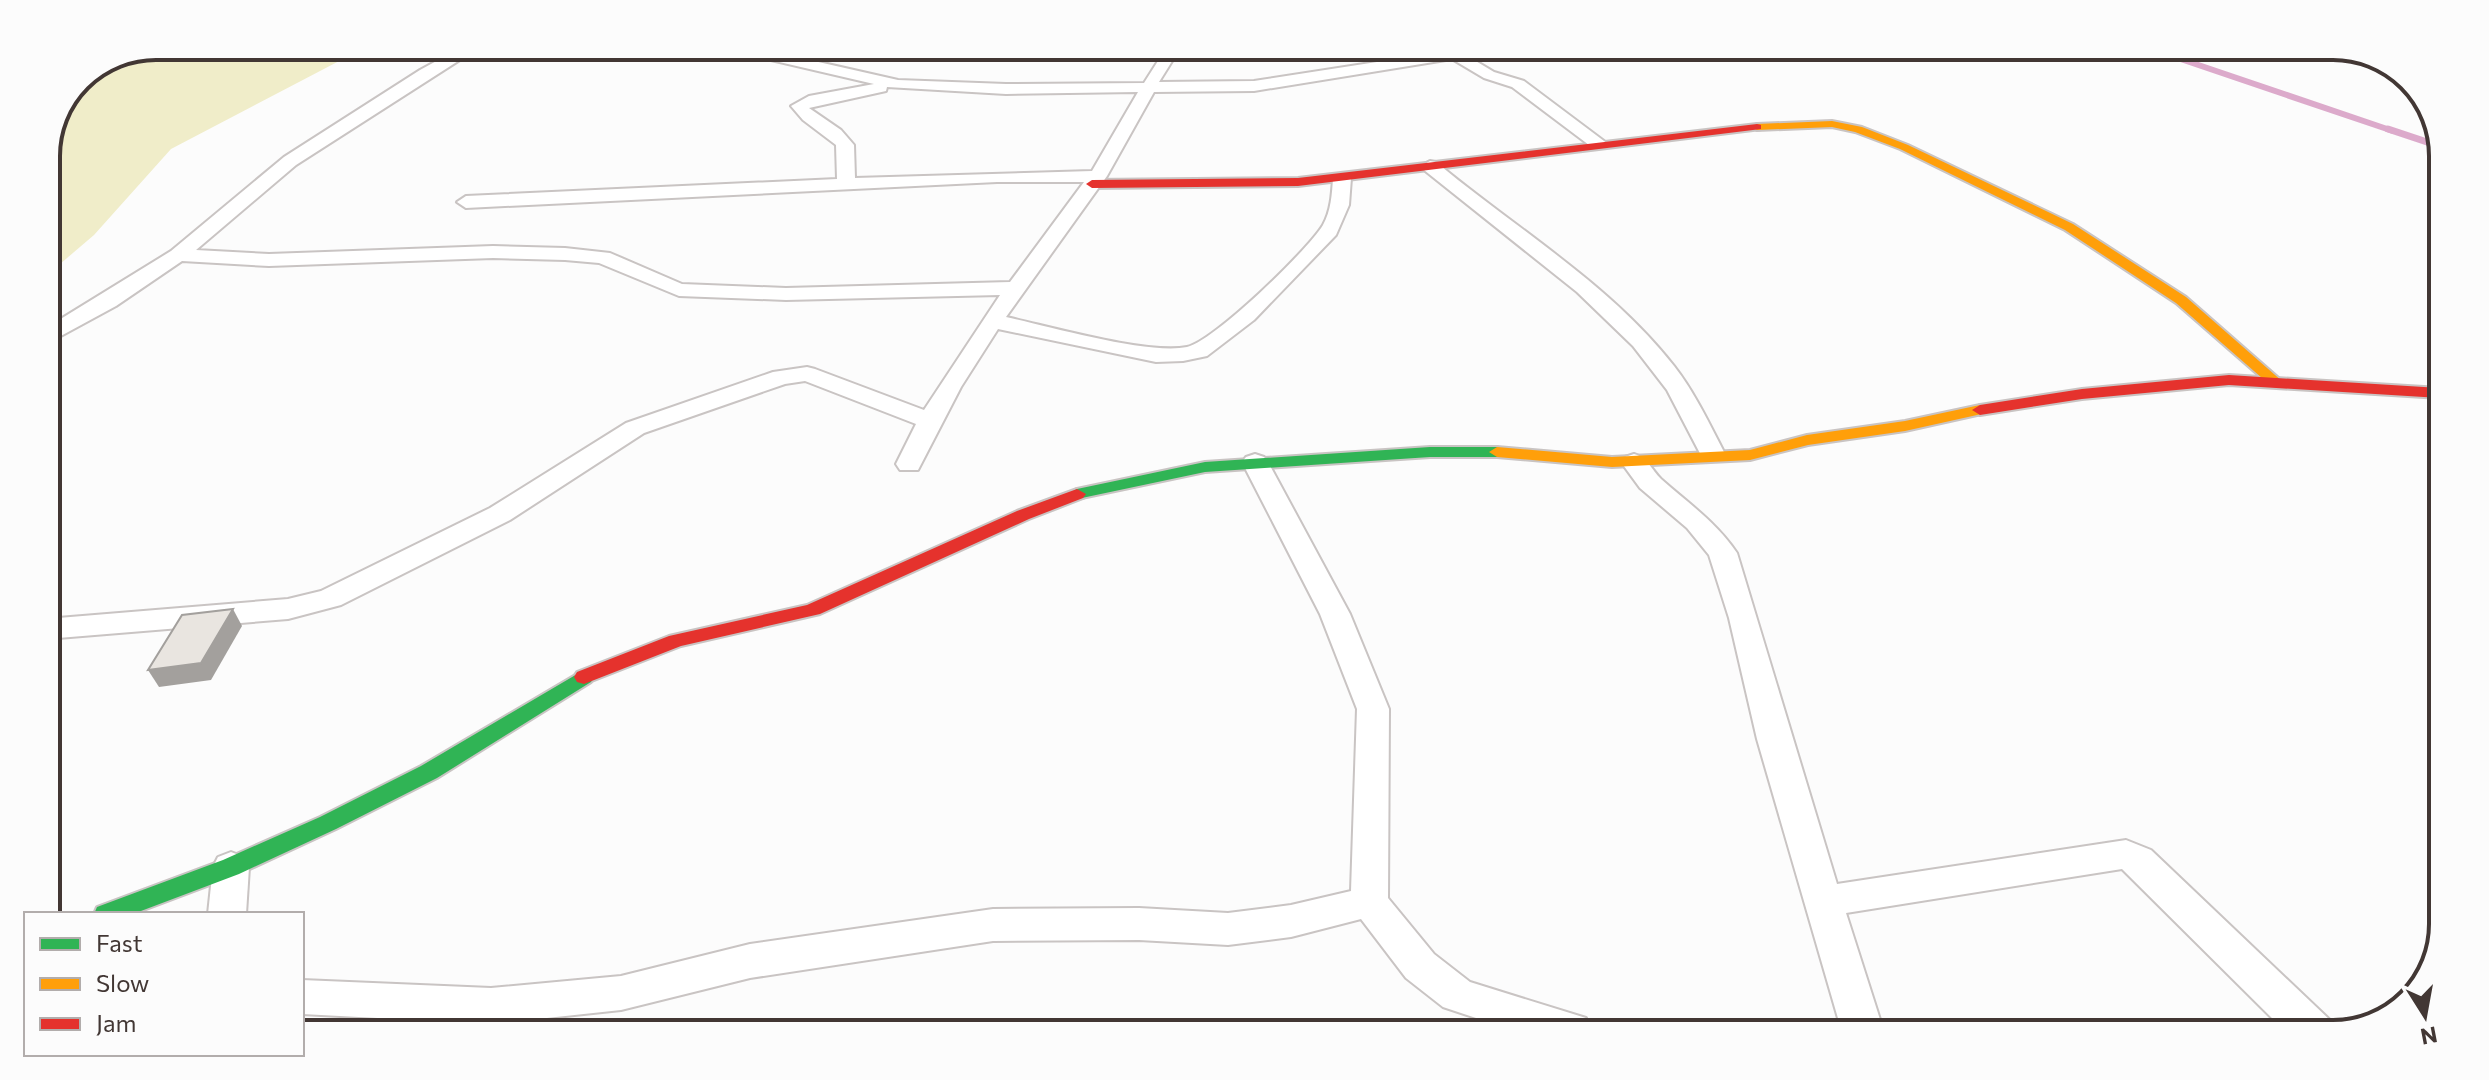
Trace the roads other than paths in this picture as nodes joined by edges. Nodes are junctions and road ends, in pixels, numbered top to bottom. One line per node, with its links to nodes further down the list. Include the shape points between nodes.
1 (449, 60): 14 (street, via 290,161)
2 (789, 60): 6 (street)
3 (1165, 60): 7 (street)
4 (1416, 60): 7 (street, via 1254,86)
5 (1463, 60): 8 (street, via 1518,84)
6 (898, 85): 7 (street); 12 (street, via 799,106 845,145)
7 (1145, 88): 11 (street, via 1129,127)
8 (1599, 144): 9 (street); 18 (street, via 1798,123 1858,129 2069,227 2129,263 2181,300)
9 (1430, 166): 10 (street); 21 (street, via 1600,301 1663,367)
10 (1342, 178): 11 (street, via 1251,184); 16 (street, via 1342,201 1329,230 1222,338 1200,351 1156,355)
11 (1095, 180): 12 (street, via 997,177); 15 (street)
12 (846, 186): 13 (street)
13 (466, 202)
14 (178, 255): 15 (street, via 269,260 565,254 603,257 679,290 713,293); 17 (street)
15 (1014, 288): 16 (street)
16 (992, 321): 20 (street)
17 (60, 329)
18 (2275, 382): 19 (street); 21 (street, via 2229,380 2082,394 1807,440 1750,455)
19 (2429, 392)
20 (928, 420): 24 (street); 25 (street, via 807,374 781,377 635,428 500,514 331,598 288,609)
21 (1713, 456): 23 (street)
22 (1255, 462): 23 (street, via 1499,452); 26 (street, via 1080,493 813,610 676,641 577,680 429,772); 28 (street, via 1339,625 1373,709)
23 (1634, 462): 27 (street, via 1723,553)
24 (909, 464)
25 (60, 628)
26 (231, 867): 29 (street); 30 (street)
27 (1822, 901): 33 (street); 34 (street, via 2126,854)
28 (1369, 902): 31 (street, via 1228,929 993,925 750,961 621,993 491,1006); 32 (street, via 1420,966 1457,995)
29 (111, 912)
30 (227, 912)
31 (304, 997)
32 (1536, 1020)
33 (1859, 1020)
34 (2302, 1020)

